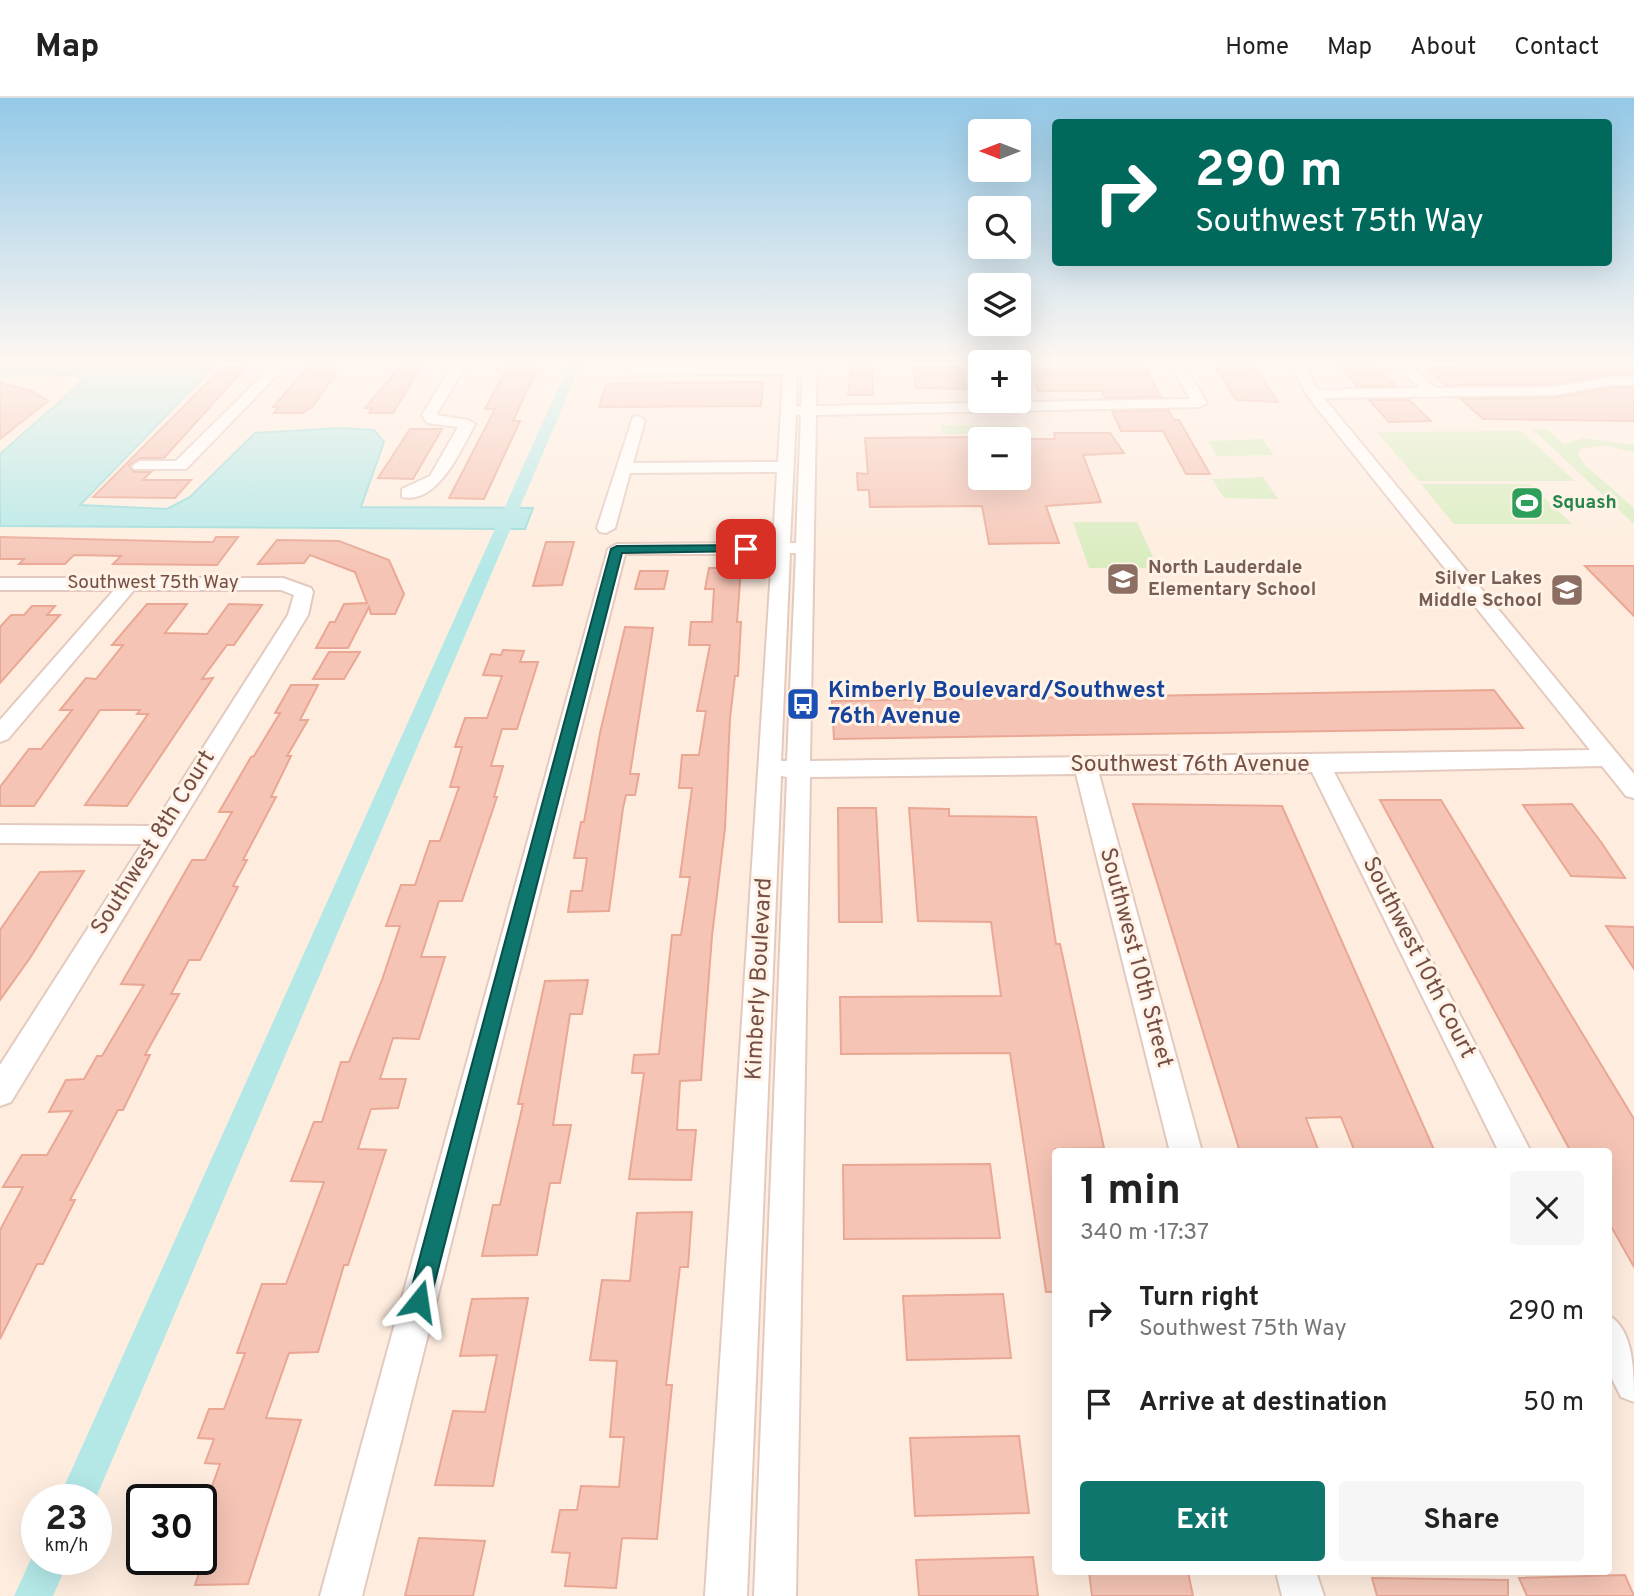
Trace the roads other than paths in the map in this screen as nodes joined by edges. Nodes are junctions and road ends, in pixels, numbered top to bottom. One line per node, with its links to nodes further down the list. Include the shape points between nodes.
1 (212, 432): 7 (street, via 180,466)
2 (463, 432): 10 (street, via 436,479)
3 (635, 432): 9 (street)
4 (788, 432): 8 (street, Kimberly Boulevard)
5 (807, 432): 12 (street, Kimberly Boulevard)
6 (1344, 432): 19 (street)
7 (140, 466)
8 (786, 467): 9 (street); 12 (street, Kimberly Boulevard)
9 (624, 468): 11 (street)
10 (408, 493)
11 (612, 539): 12 (street); 32 (street)
12 (793, 548): 16 (street, Kimberly Boulevard); 17 (street, Kimberly Boulevard)
13 (130, 583): 14 (street, Southwest 75th Way); 15 (street, Southwest 75th Way, via 283,584); 18 (street)
14 (0, 584)
15 (304, 592): 25 (street, Southwest 8th Court, via 298,615)
16 (779, 593): 17 (street, via 787,605 786,657); 22 (street, Kimberly Boulevard)
17 (802, 673): 22 (street, Kimberly Boulevard)
18 (0, 734)
19 (1608, 758): 20 (street, Southwest 76th Avenue); 23 (street)
20 (1320, 764): 21 (street, Southwest 76th Avenue); 28 (street, Southwest 10th Court)
21 (1084, 765): 22 (street, Southwest 76th Avenue); 27 (street, Southwest 10th Street)
22 (785, 769): 33 (street, Kimberly Boulevard); 34 (street, Kimberly Boulevard)
23 (1634, 790)
24 (0, 834): 25 (street)
25 (158, 835): 26 (street, Southwest 8th Court)
26 (0, 1092)
27 (1185, 1148)
28 (1514, 1148)
29 (1612, 1341): 30 (street)
30 (1634, 1384)
31 (1297, 1575): 35 (street)
32 (341, 1596)
33 (726, 1596)
34 (775, 1596)
35 (1303, 1596)

